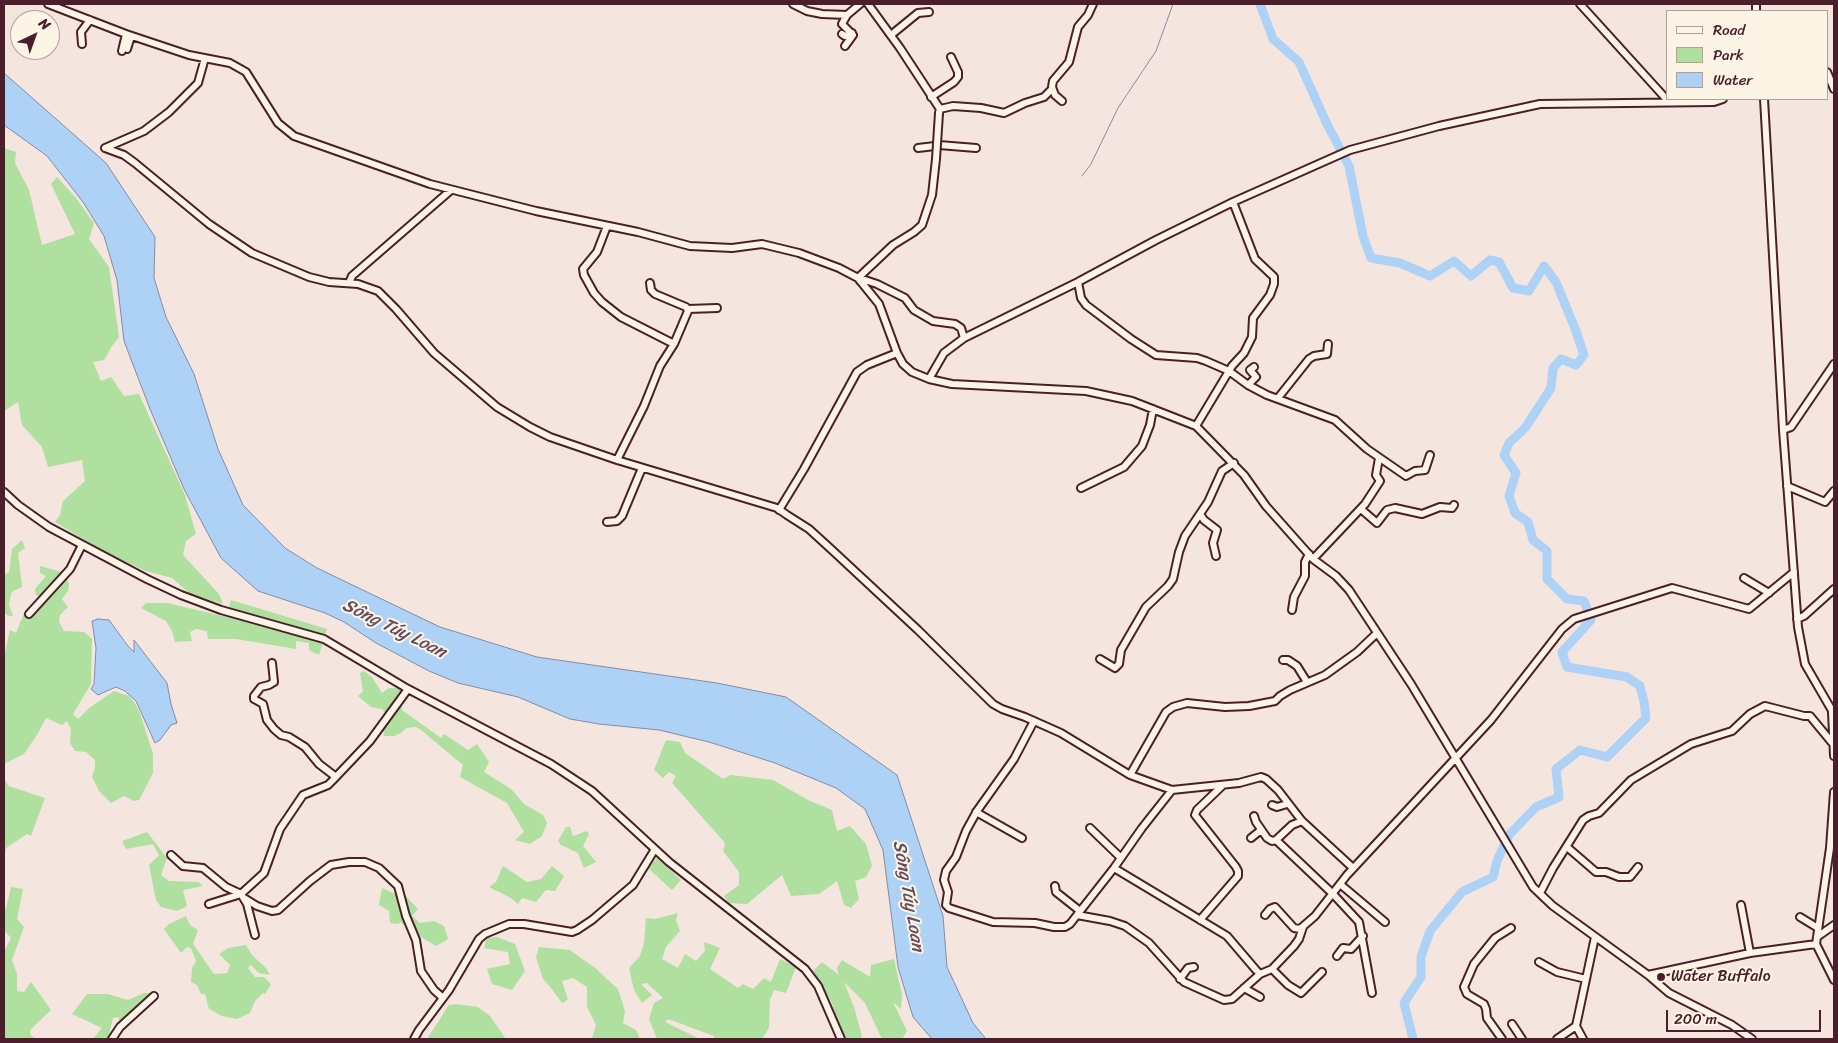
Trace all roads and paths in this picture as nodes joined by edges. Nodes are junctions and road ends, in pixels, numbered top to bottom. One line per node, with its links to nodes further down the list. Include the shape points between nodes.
1 (48, 4): 9 (street)
2 (794, 4): 8 (street, via 822,14)
3 (860, 4): 8 (street)
4 (868, 4): 13 (street)
5 (1093, 4): 20 (street, via 1078,28 1069,62 1053,81)
6 (1580, 4): 23 (street)
7 (929, 12): 13 (street, via 918,13)
8 (847, 15): 10 (street, via 842,24)
9 (90, 20): 12 (street); 14 (street, via 81,32)
10 (852, 33): 11 (street); 15 (street, via 853,37)
11 (842, 34)
12 (129, 35): 16 (street); 18 (street)
13 (891, 35): 22 (street)
14 (82, 44)
15 (845, 46)
16 (125, 50)
17 (951, 57): 22 (street, via 958,77)
18 (205, 58): 31 (street, via 230,63 246,72 278,123 294,136); 36 (street, via 198,83 169,112 144,131 105,148 124,155 209,224 252,253 309,277)
19 (1828, 74): 21 (street)
20 (1052, 89): 26 (street); 28 (street, via 1044,97 1004,113 953,106)
21 (1834, 89)
22 (931, 97): 28 (street)
23 (1666, 99)
24 (1720, 100): 27 (street)
25 (1764, 100): 53 (street)
26 (1062, 101)
27 (1669, 102): 32 (street, via 1540,104 1438,126 1350,150)
28 (939, 111): 34 (street, bridge, via 932,196 922,225 893,245)
29 (918, 148): 30 (street)
30 (976, 148)
31 (451, 190): 33 (street); 36 (street, via 352,276)
32 (1233, 202): 35 (street); 46 (street, via 1255,259 1274,276 1270,295 1253,318 1252,337)
33 (607, 226): 34 (street, via 690,246 732,248 762,244 839,268); 41 (street, via 597,252 584,269 594,293 621,317)
34 (859, 279): 40 (street, via 878,284 905,298 914,310 933,321 955,324 961,328); 43 (street, via 879,304)
35 (1078, 282): 40 (street); 46 (street, via 1086,305 1156,354 1197,358)
36 (349, 283): 56 (street, via 378,292 434,353 498,407 550,437)
37 (650, 283): 38 (street, via 655,294)
38 (688, 308): 39 (street); 41 (street)
39 (716, 308)
40 (964, 338): 48 (street, via 944,353)
41 (674, 344): 56 (street, via 660,366)
42 (1328, 344): 50 (street, via 1327,354 1309,359)
43 (897, 353): 48 (street, via 912,372); 65 (street, via 857,372)
44 (1834, 364): 47 (street)
45 (1254, 367): 49 (street, via 1250,370 1256,377)
46 (1229, 371): 49 (street); 52 (street)
47 (1832, 373): 53 (street, via 1791,427)
48 (929, 379): 51 (street, via 952,384 1086,391 1126,399)
49 (1248, 385): 50 (street)
50 (1278, 398): 55 (street, via 1335,420)
51 (1153, 409): 52 (street); 60 (street, via 1142,446 1124,467)
52 (1196, 426): 57 (street)
53 (1784, 430): 59 (street)
54 (1430, 455): 55 (street, via 1425,470 1406,476)
55 (1379, 458): 64 (street, via 1376,474 1380,481)
56 (617, 460): 58 (street)
57 (1234, 464): 66 (street, via 1222,471); 70 (street)
58 (642, 468): 65 (street); 67 (street, via 622,516 617,521)
59 (1787, 486): 61 (street, via 1825,502); 71 (street)
60 (1081, 488)
61 (1834, 491)
62 (4, 492): 68 (street, via 18,505)
63 (1454, 504): 64 (street, via 1452,508 1440,507 1422,514 1395,508 1386,510 1376,523)
64 (1361, 509): 70 (street)
65 (779, 510): 85 (street, via 809,529 993,704)
66 (1200, 514): 69 (street, via 1218,530 1213,542); 79 (street, via 1185,536 1173,579 1146,607 1121,650 1119,664 1115,668)
67 (607, 522)
68 (82, 545): 76 (street, via 70,569); 83 (street, via 181,595 233,614 324,639)
69 (1216, 556)
70 (1311, 557): 75 (street, via 1306,562 1305,576 1294,597); 78 (street, via 1349,590)
71 (1794, 572): 74 (street); 77 (street)
72 (1744, 578): 74 (street)
73 (1834, 589): 77 (street, via 1804,616)
74 (1768, 593): 88 (street, via 1749,609 1672,588 1574,620 1562,629 1501,709)
75 (1292, 610)
76 (29, 614)
77 (1797, 618): 84 (street, via 1805,664)
78 (1377, 633): 82 (street, via 1325,675); 88 (street)
79 (1100, 659)
80 (1283, 660): 82 (street, via 1297,666)
81 (272, 663): 90 (street, via 274,682 261,686 254,699 262,704 274,729 306,747 319,764)
82 (1307, 682): 89 (street, via 1275,701 1249,706 1187,703 1173,706 1166,712)
83 (408, 689): 90 (street, via 370,741); 105 (street, via 551,764 592,791)
84 (1833, 712): 86 (street)
85 (1034, 721): 89 (street, via 1061,733); 96 (street, via 1014,759)
86 (1834, 745): 87 (street); 104 (street, via 1810,716 1765,706 1750,714 1732,731 1691,744 1631,780 1599,813 1583,820)
87 (1834, 756)
88 (1455, 758): 109 (street); 113 (street, via 1532,887)
89 (1130, 775): 92 (street)
90 (336, 776): 115 (street, via 328,785 303,795 280,829 264,873)
91 (1223, 785): 92 (street); 94 (street, via 1262,777 1278,790); 121 (street, via 1196,810 1195,815 1236,867 1238,876)
92 (1172, 790): 107 (street)
93 (1834, 792): 126 (street)
94 (1287, 804): 95 (street); 98 (street)
95 (1272, 805)
96 (976, 812): 101 (street); 118 (street, via 956,857 944,875 947,906 993,922 1035,923 1060,928 1070,924)
97 (1254, 816): 100 (street)
98 (1302, 820): 103 (street); 109 (street)
99 (1090, 828): 107 (street)
100 (1261, 830): 102 (street); 103 (street, via 1270,841)
101 (1022, 838)
102 (1250, 838)
103 (1276, 840): 114 (street)
104 (1567, 847): 110 (street, via 1596,872 1630,877); 113 (street)
105 (655, 849): 146 (street, via 633,884 577,930 509,924 485,934); 151 (street, via 805,969 818,986)
106 (171, 856): 115 (street, via 183,866 204,868)
107 (1120, 857): 108 (street)
108 (1114, 868): 118 (street); 121 (street)
109 (1353, 868): 111 (street)
110 (1638, 868)
111 (1340, 884): 114 (street); 122 (street)
112 (1055, 886): 118 (street, via 1055,891)
113 (1540, 893): 129 (street)
114 (1333, 894): 123 (street); 128 (street, via 1359,922)
115 (243, 896): 116 (street); 127 (street); 146 (street, via 258,906 278,910 331,865 364,862 379,868 398,886 416,940 421,971)
116 (209, 904)
117 (1741, 906): 131 (street)
118 (1079, 913): 139 (street, via 1110,920 1138,934)
119 (1265, 915): 123 (street, via 1275,907 1294,928 1300,929)
120 (1800, 917): 126 (street)
121 (1200, 920): 137 (street, via 1227,936)
122 (1385, 922)
123 (1304, 924): 135 (street, via 1297,942)
124 (1834, 924): 130 (street)
125 (1512, 928): 152 (street, via 1495,938 1474,964 1464,987 1467,994 1484,1004 1487,1018)
126 (1818, 928): 130 (street)
127 (255, 935)
128 (1363, 936): 132 (street, via 1351,949 1343,948); 143 (street)
129 (1595, 937): 138 (street); 140 (street)
130 (1817, 941): 131 (street); 141 (street)
131 (1750, 953): 138 (street)
132 (1337, 956)
133 (1539, 962): 140 (street, via 1557,972)
134 (1194, 968): 139 (street, via 1188,968)
135 (1272, 969): 136 (street, via 1301,993); 137 (street)
136 (1322, 972)
137 (1260, 974): 142 (street)
138 (1648, 975): 156 (street, via 1669,993 1732,1025)
139 (1180, 979): 142 (street, via 1227,1001)
140 (1586, 979): 148 (street)
141 (1834, 980)
142 (1244, 988): 145 (street)
143 (1372, 993)
144 (154, 996): 149 (street, via 120,1027)
145 (1260, 997)
146 (443, 998): 150 (street)
147 (1512, 1024): 153 (street)
148 (1576, 1026): 154 (street); 155 (street)
149 (112, 1039)
150 (414, 1039)
151 (841, 1039)
152 (1502, 1039)
153 (1522, 1039)
154 (1557, 1039)
155 (1583, 1039)
156 (1752, 1039)

